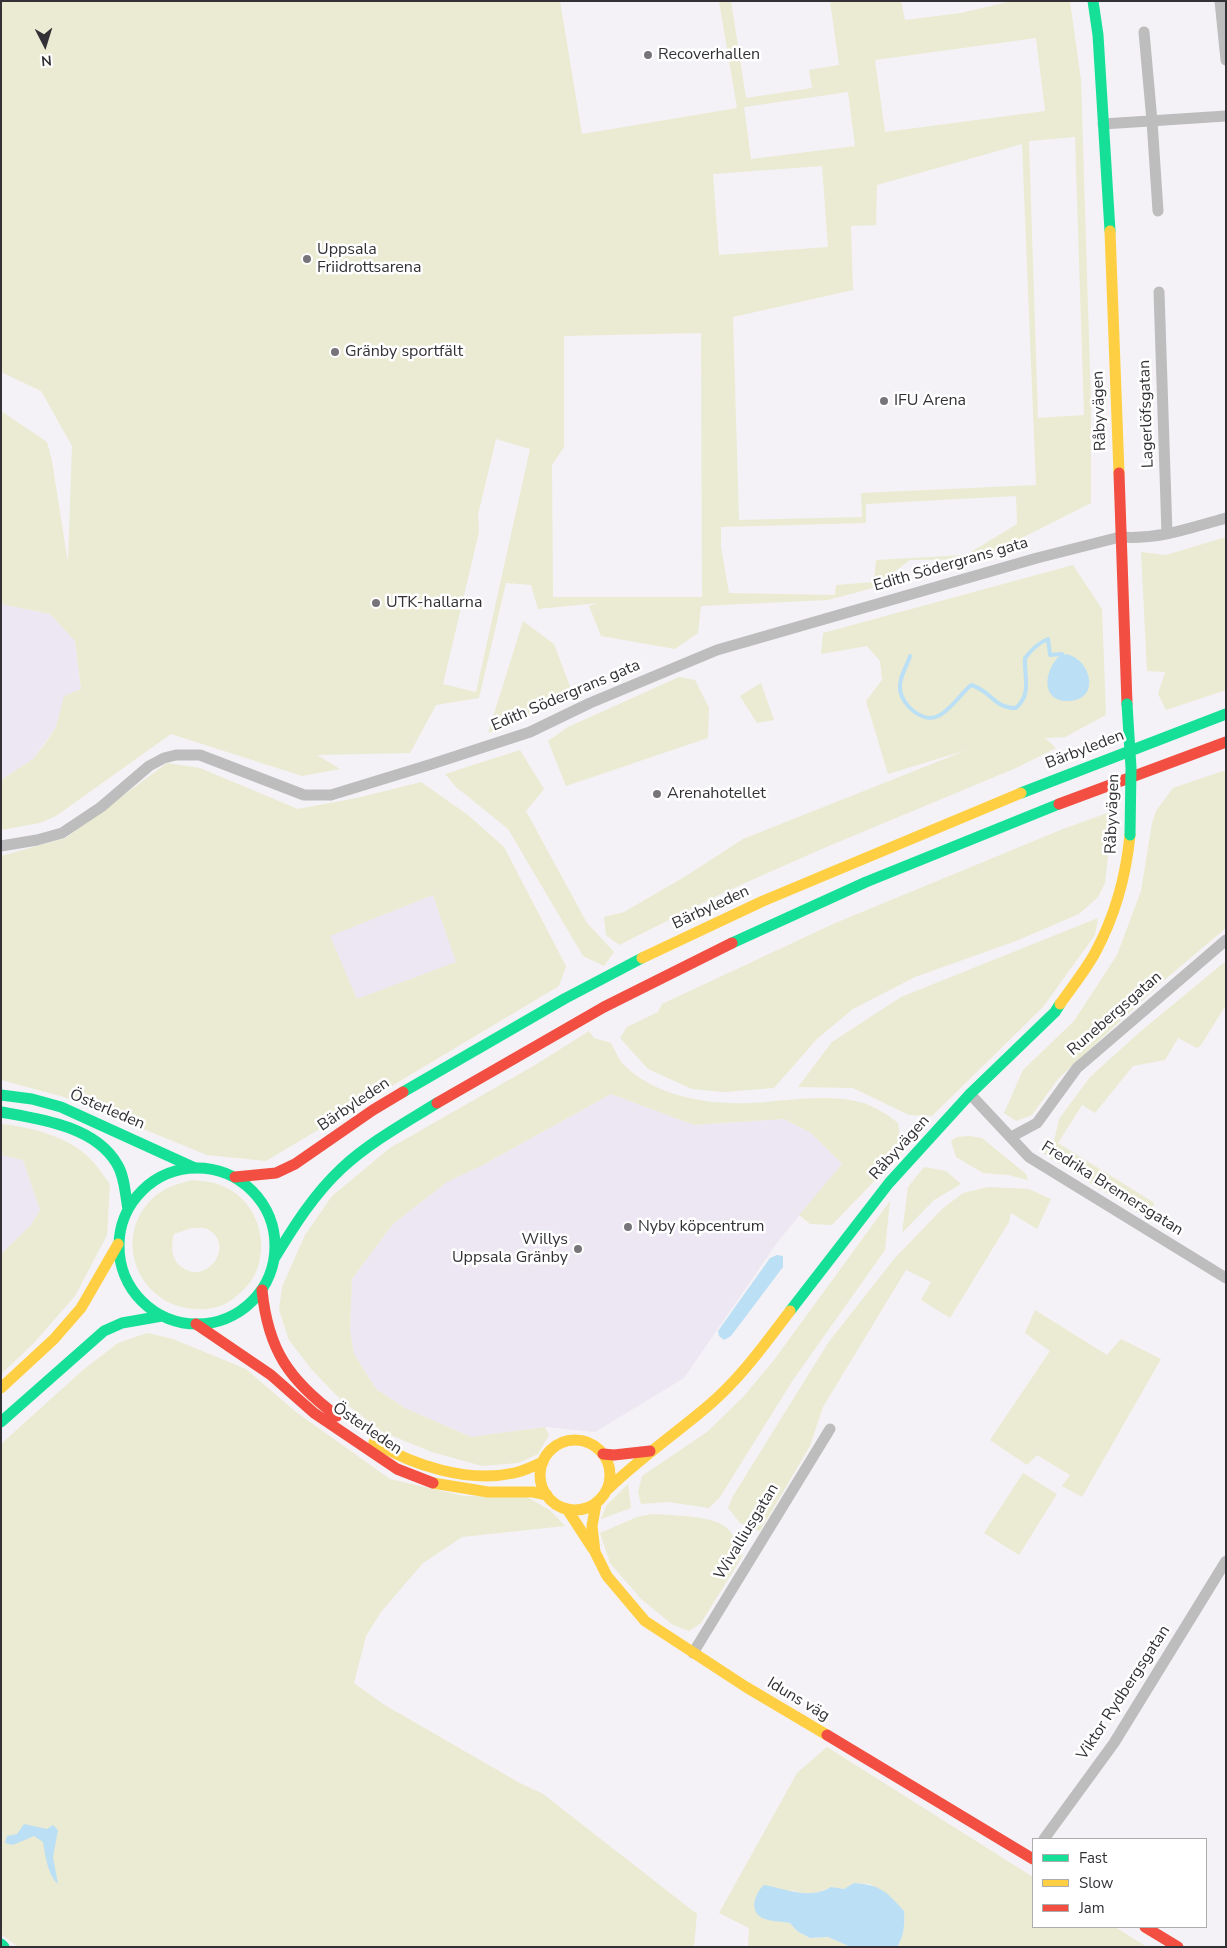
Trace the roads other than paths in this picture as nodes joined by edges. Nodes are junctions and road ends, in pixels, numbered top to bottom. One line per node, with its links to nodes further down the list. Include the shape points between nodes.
1 (1093, 1): 7 (main road, Råbyvägen)
2 (1220, 1): 4 (street)
3 (1144, 32): 6 (street)
4 (1226, 60)
5 (1226, 116): 6 (street)
6 (1152, 121): 7 (street); 8 (street)
7 (1103, 124): 12 (main road, Råbyvägen, via 1111,250)
8 (1158, 211)
9 (1159, 292): 11 (street, Lagerlöfsgatan)
10 (1226, 518): 11 (street)
11 (1167, 534): 12 (street, Edith Södergrans gata)
12 (1120, 537): 15 (street, Edith Södergrans gata, via 718,650 590,703 530,732 331,795 304,795 200,756 182,754 164,758 62,833); 17 (main road, Råbyvägen, bridge, via 1131,768 1130,835 1120,895 1096,953 1055,1012)
13 (1226, 714): 22 (main road, Bärbyleden, via 918,834 763,901 564,999 373,1110 295,1164 276,1173)
14 (1226, 742): 25 (main road, via 921,858 774,924 571,1024 383,1137 345,1166 314,1197)
15 (1, 846)
16 (1226, 940): 20 (street, Runebergsgatan, via 1077,1068 1037,1124)
17 (970, 1094): 20 (street, Fredrika Bremersgatan); 33 (main road, Råbyvägen, via 883,1191 745,1369 709,1406)
18 (1, 1095): 21 (main road, Österleden, via 32,1099 61,1108)
19 (1, 1112): 23 (main road, Österleden, via 74,1130 99,1143 117,1165)
20 (1011, 1138): 26 (street, Fredrika Bremersgatan, via 1029,1157)
21 (195, 1168): 22 (main road, via 216,1170); 23 (main road, via 175,1171 156,1179 140,1192)
22 (235, 1177): 25 (main road, via 254,1192 268,1212 275,1235)
23 (128, 1209): 24 (main road)
24 (118, 1244): 28 (main road, via 121,1266 130,1287 144,1304); 30 (main road, via 81,1308 54,1339)
25 (274, 1260): 27 (main road)
26 (1226, 1278)
27 (262, 1290): 29 (main road, via 233,1316); 35 (main road, Österleden, via 275,1348 288,1368 323,1406 381,1448 436,1468 479,1475 514,1474)
28 (162, 1316): 29 (main road); 31 (main road, via 122,1323 104,1331)
29 (196, 1324): 37 (main road, Österleden, via 270,1375 314,1413 397,1469 429,1482 462,1489)
30 (1, 1388)
31 (1, 1422)
32 (830, 1429): 42 (street, Wivalliusgatan)
33 (650, 1451): 34 (main road); 36 (main road, Råbyvägen)
34 (603, 1454): 35 (main road, via 583,1441 566,1441 555,1446); 36 (main road, via 610,1471)
35 (543, 1462): 37 (main road, via 540,1474)
36 (608, 1488): 38 (main road)
37 (547, 1495): 39 (main road)
38 (596, 1504): 39 (main road, via 584,1509); 40 (main road, Iduns väg, via 592,1526)
39 (567, 1509): 40 (main road)
40 (595, 1552): 42 (main road, Iduns väg, via 607,1576 645,1621)
41 (1226, 1562): 43 (street, Viktor Rydbergsgatan, via 1114,1743)
42 (693, 1653): 44 (main road, Iduns väg)
43 (1045, 1838)
44 (1032, 1857)
45 (1147, 1928): 48 (main road)
46 (1, 1944): 47 (main road)
47 (4, 1947)
48 (1178, 1947)

